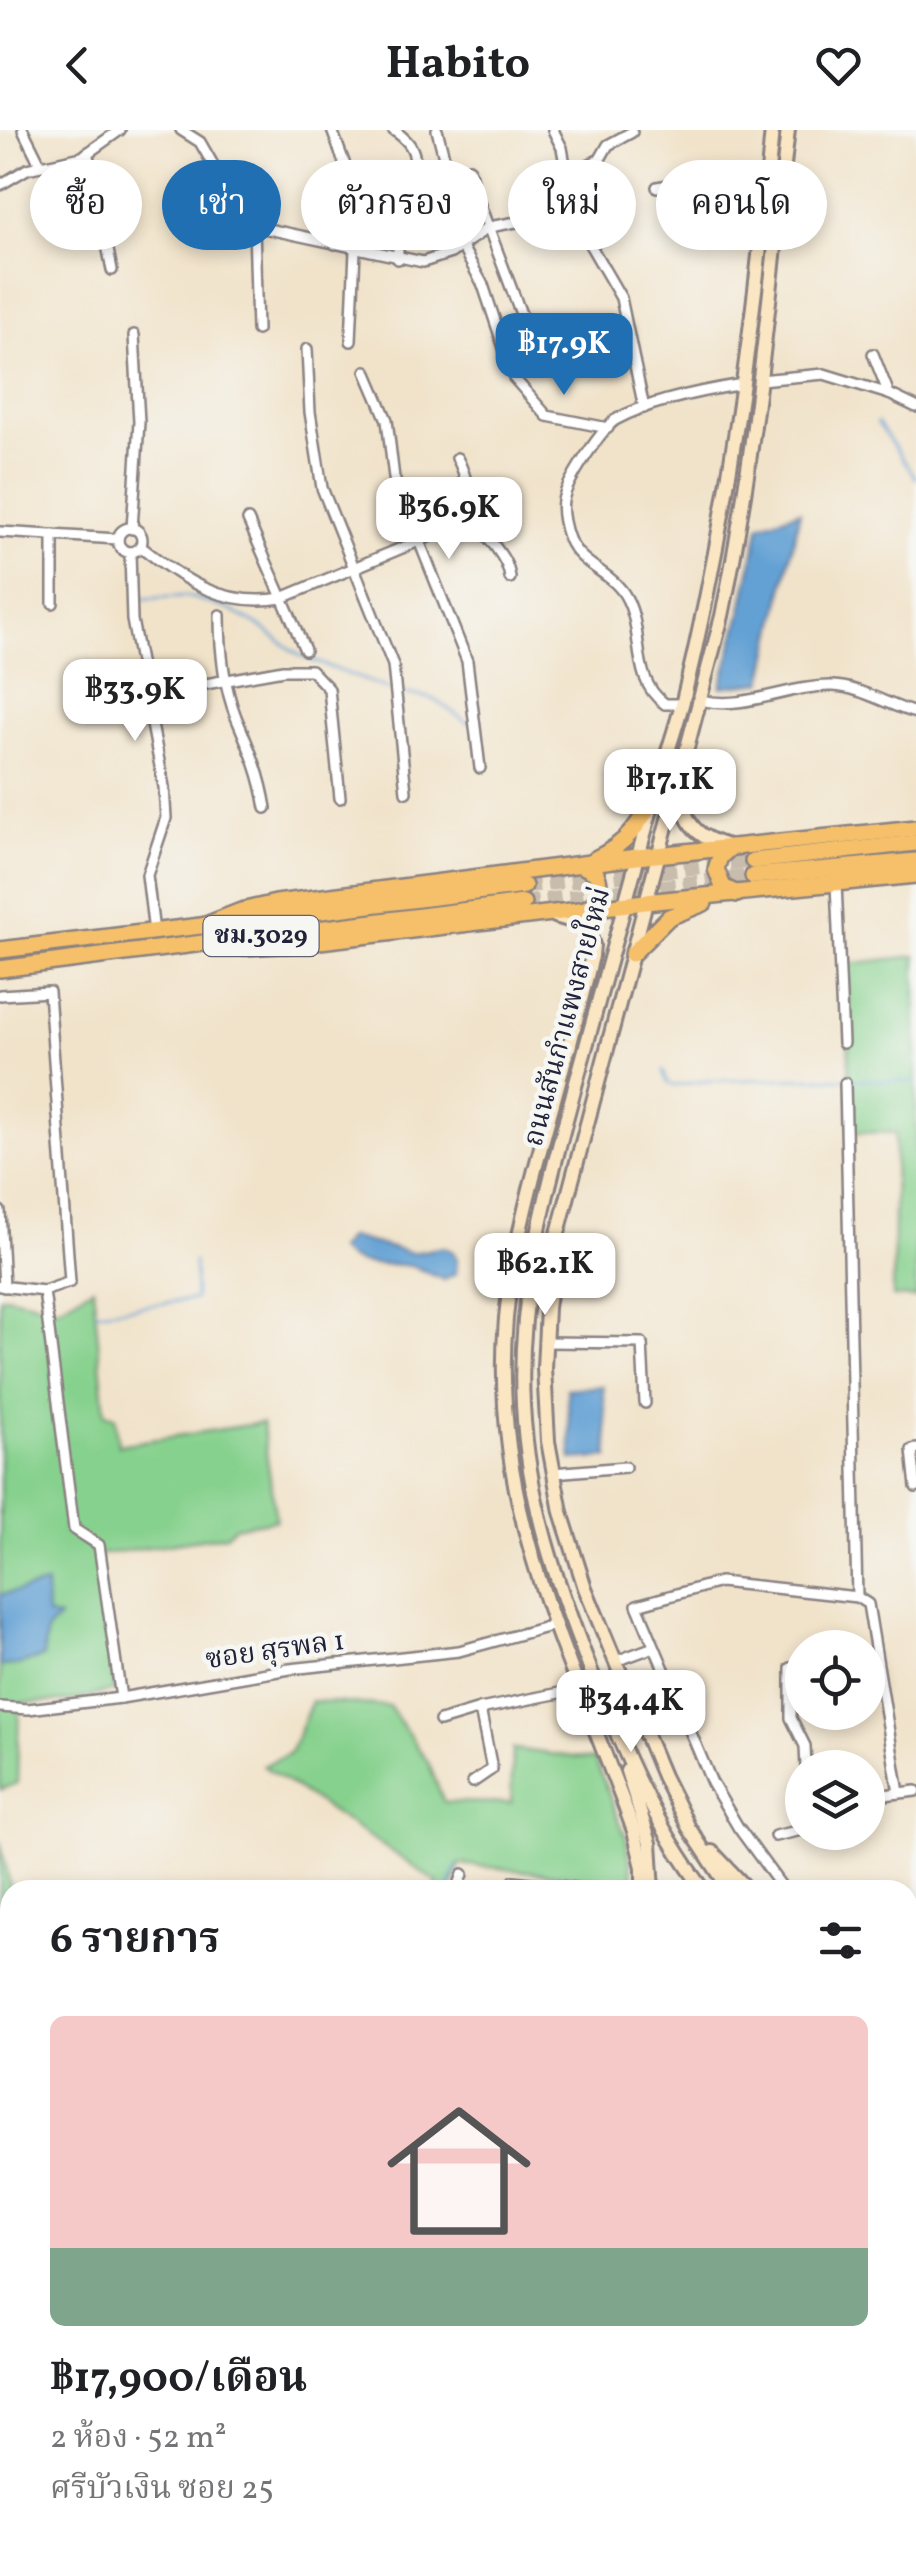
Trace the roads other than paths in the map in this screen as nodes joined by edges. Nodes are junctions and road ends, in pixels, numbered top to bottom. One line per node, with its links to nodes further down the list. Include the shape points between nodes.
1 (24, 130): 14 (street)
2 (94, 130): 12 (street)
3 (120, 130): 12 (street)
4 (180, 130): 16 (street, via 200,142)
5 (332, 130): 17 (street)
6 (392, 130): 33 (street, via 406,138 414,166 400,207)
7 (437, 130): 18 (street)
8 (552, 130): 19 (street)
9 (772, 130): 21 (main road, ถนนสันกำแพงสายใหม่)
10 (788, 130): 42 (main road, ถนนสันกำแพงสายใหม่)
11 (632, 132): 20 (street, via 608,144)
12 (103, 142): 13 (street)
13 (87, 154): 15 (street); 34 (street)
14 (38, 160)
15 (64, 160)
16 (211, 160)
17 (343, 160)
18 (445, 160)
19 (564, 160)
20 (598, 160)
21 (769, 160)
22 (30, 168): 23 (street)
23 (0, 185)
24 (488, 224): 26 (street)
25 (508, 224): 26 (street)
26 (489, 227): 39 (street)
27 (255, 250): 35 (street)
28 (356, 250): 33 (street); 37 (street)
29 (454, 250): 33 (street, via 423,262)
30 (466, 250): 47 (street, via 514,378 547,416)
31 (594, 250): 46 (street, via 621,298)
32 (759, 250): 43 (main road, ถนนสันกำแพงสายใหม่)
33 (398, 259)
34 (112, 270)
35 (258, 330)
36 (134, 336): 53 (street, via 139,438)
37 (351, 341)
38 (307, 348): 59 (street, via 322,488)
39 (535, 351)
40 (873, 354): 44 (street)
41 (366, 371): 57 (street, via 387,420 394,478)
42 (760, 380): 44 (street, via 824,374); 50 (main road, ถนนสันกำแพงสายใหม่)
43 (743, 384): 46 (street); 49 (main road, ถนนสันกำแพงสายใหม่)
44 (889, 394): 45 (street)
45 (916, 407)
46 (644, 408): 47 (street, via 612,420)
47 (608, 428): 68 (street, via 569,481 562,502 567,532 578,555 625,594 646,686 665,704)
48 (457, 458): 51 (street)
49 (733, 465): 50 (main road); 68 (main road, ถนนสันกำแพงสายใหม่)
50 (749, 466): 67 (main road, ถนนสันกำแพงสายใหม่)
51 (476, 517): 57 (street); 60 (street, via 508,564)
52 (248, 520): 61 (street)
53 (132, 529): 56 (street); 58 (street, via 140,535)
54 (0, 532): 55 (street)
55 (53, 536): 56 (street); 62 (street)
56 (118, 539): 58 (street, via 123,550)
57 (420, 541): 59 (street); 70 (street, via 467,661)
58 (135, 549): 61 (street, via 220,595 257,602); 66 (street, via 132,620)
59 (354, 568): 61 (street); 73 (street, via 396,678)
60 (510, 578)
61 (282, 598): 64 (street)
62 (53, 603)
63 (220, 614): 65 (street)
64 (305, 650)
65 (225, 681): 66 (street); 74 (street, via 282,670 319,676 329,688); 75 (street, via 258,765)
66 (145, 696): 93 (street, via 166,818 148,875)
67 (700, 700): 69 (street, via 752,701 794,688 836,686); 71 (main road, ถนนสันกำแพงสายใหม่)
68 (682, 704): 72 (main road, ถนนสันกำแพงสายใหม่)
69 (916, 714)
70 (480, 768)
71 (682, 770): 78 (main road, via 687,822); 79 (main road, ถนนสันกำแพงสายใหม่)
72 (656, 790): 80 (main road, ถนนสันกำแพงสายใหม่); 82 (main road, via 641,822 619,846)
73 (406, 792)
74 (340, 798)
75 (266, 808)
76 (916, 828): 78 (main road)
77 (916, 843): 81 (main road, via 753,869)
78 (731, 847): 79 (main road); 86 (main road, via 716,869)
79 (657, 855): 80 (main road); 87 (main road, ถนนสันกำแพงสายใหม่)
80 (638, 857): 82 (main road); 89 (main road, ถนนสันกำแพงสายใหม่)
81 (916, 862)
82 (583, 866): 90 (main road, via 596,873 601,888 596,903); 92 (main road, via 276,903)
83 (916, 875): 84 (main road)
84 (836, 884): 86 (main road); 100 (street)
85 (524, 886): 92 (main road, ชม.3029)
86 (736, 894): 87 (main road); 96 (main road, via 669,916)
87 (645, 902): 89 (main road); 96 (main road, ถนนสันกำแพงสายใหม่)
88 (523, 903): 94 (main road, ชม.3029)
89 (624, 905): 90 (main road); 102 (main road, ถนนสันกำแพงสายใหม่)
90 (582, 911): 91 (main road)
91 (551, 915): 94 (main road, via 295,944); 99 (main road, via 586,925 594,946)
92 (203, 926): 93 (main road, ชม.3029)
93 (154, 932): 95 (main road, ชม.3029)
94 (204, 943): 97 (main road, ชม.3029)
95 (0, 950)
96 (632, 954): 108 (main road, ถนนสันกำแพงสายใหม่, via 557,1237)
97 (0, 969)
98 (0, 995): 106 (street, via 48,992 70,1282)
99 (569, 1043): 102 (main road); 107 (main road)
100 (842, 1043)
101 (845, 1083): 117 (street)
102 (563, 1130): 104 (main road, ถนนสันกำแพงสายใหม่)
103 (0, 1210): 105 (street)
104 (533, 1252): 107 (main road); 115 (main road, ถนนสันกำแพงสายใหม่, via 522,1378)
105 (2, 1286): 106 (street)
106 (44, 1291): 122 (street, via 74,1529 98,1545)
107 (510, 1294): 111 (main road, via 504,1384)
108 (544, 1342): 109 (street, via 642,1343); 113 (main road, ถนนสันกำแพงสายใหม่)
109 (645, 1403)
110 (916, 1449): 114 (street)
111 (509, 1455): 115 (main road); 118 (main road, via 525,1540)
112 (625, 1467): 113 (street)
113 (553, 1473): 120 (main road, ถนนสันกำแพงสายใหม่, via 570,1548)
114 (916, 1487)
115 (536, 1507): 116 (main road, ถนนสันกำแพงสายใหม่)
116 (557, 1584): 118 (main road); 126 (main road, ถนนสันกำแพงสายใหม่)
117 (858, 1597): 119 (street, via 720,1582 637,1605); 129 (street, via 868,1604)
118 (553, 1620): 121 (main road); 122 (street, ซอย สุรพล 1, via 459,1651 290,1669)
119 (654, 1647): 120 (street); 143 (street, via 712,1784)
120 (616, 1661): 131 (main road, ถนนสันกำแพงสายใหม่)
121 (580, 1690): 124 (street); 137 (main road, via 634,1831)
122 (121, 1698): 123 (street, ซอย สุรพล 1)
123 (0, 1707)
124 (480, 1709): 125 (street); 127 (street, via 492,1769)
125 (440, 1721)
126 (613, 1725): 134 (main road, ถนนสันกำแพงสายใหม่); 138 (main road, via 650,1843)
127 (473, 1782)
128 (916, 1791): 129 (street)
129 (899, 1793): 130 (street)
130 (885, 1795)
131 (689, 1828): 141 (main road, ถนนสันกำแพงสายใหม่); 142 (main road)
132 (785, 1834): 133 (street)
133 (775, 1836)
134 (678, 1856): 139 (main road); 140 (main road, ถนนสันกำแพงสายใหม่)
135 (462, 1874): 136 (street)
136 (460, 1880)
137 (643, 1880)
138 (652, 1880)
139 (691, 1880)
140 (696, 1880)
141 (723, 1880)
142 (738, 1880)
143 (777, 1880)

